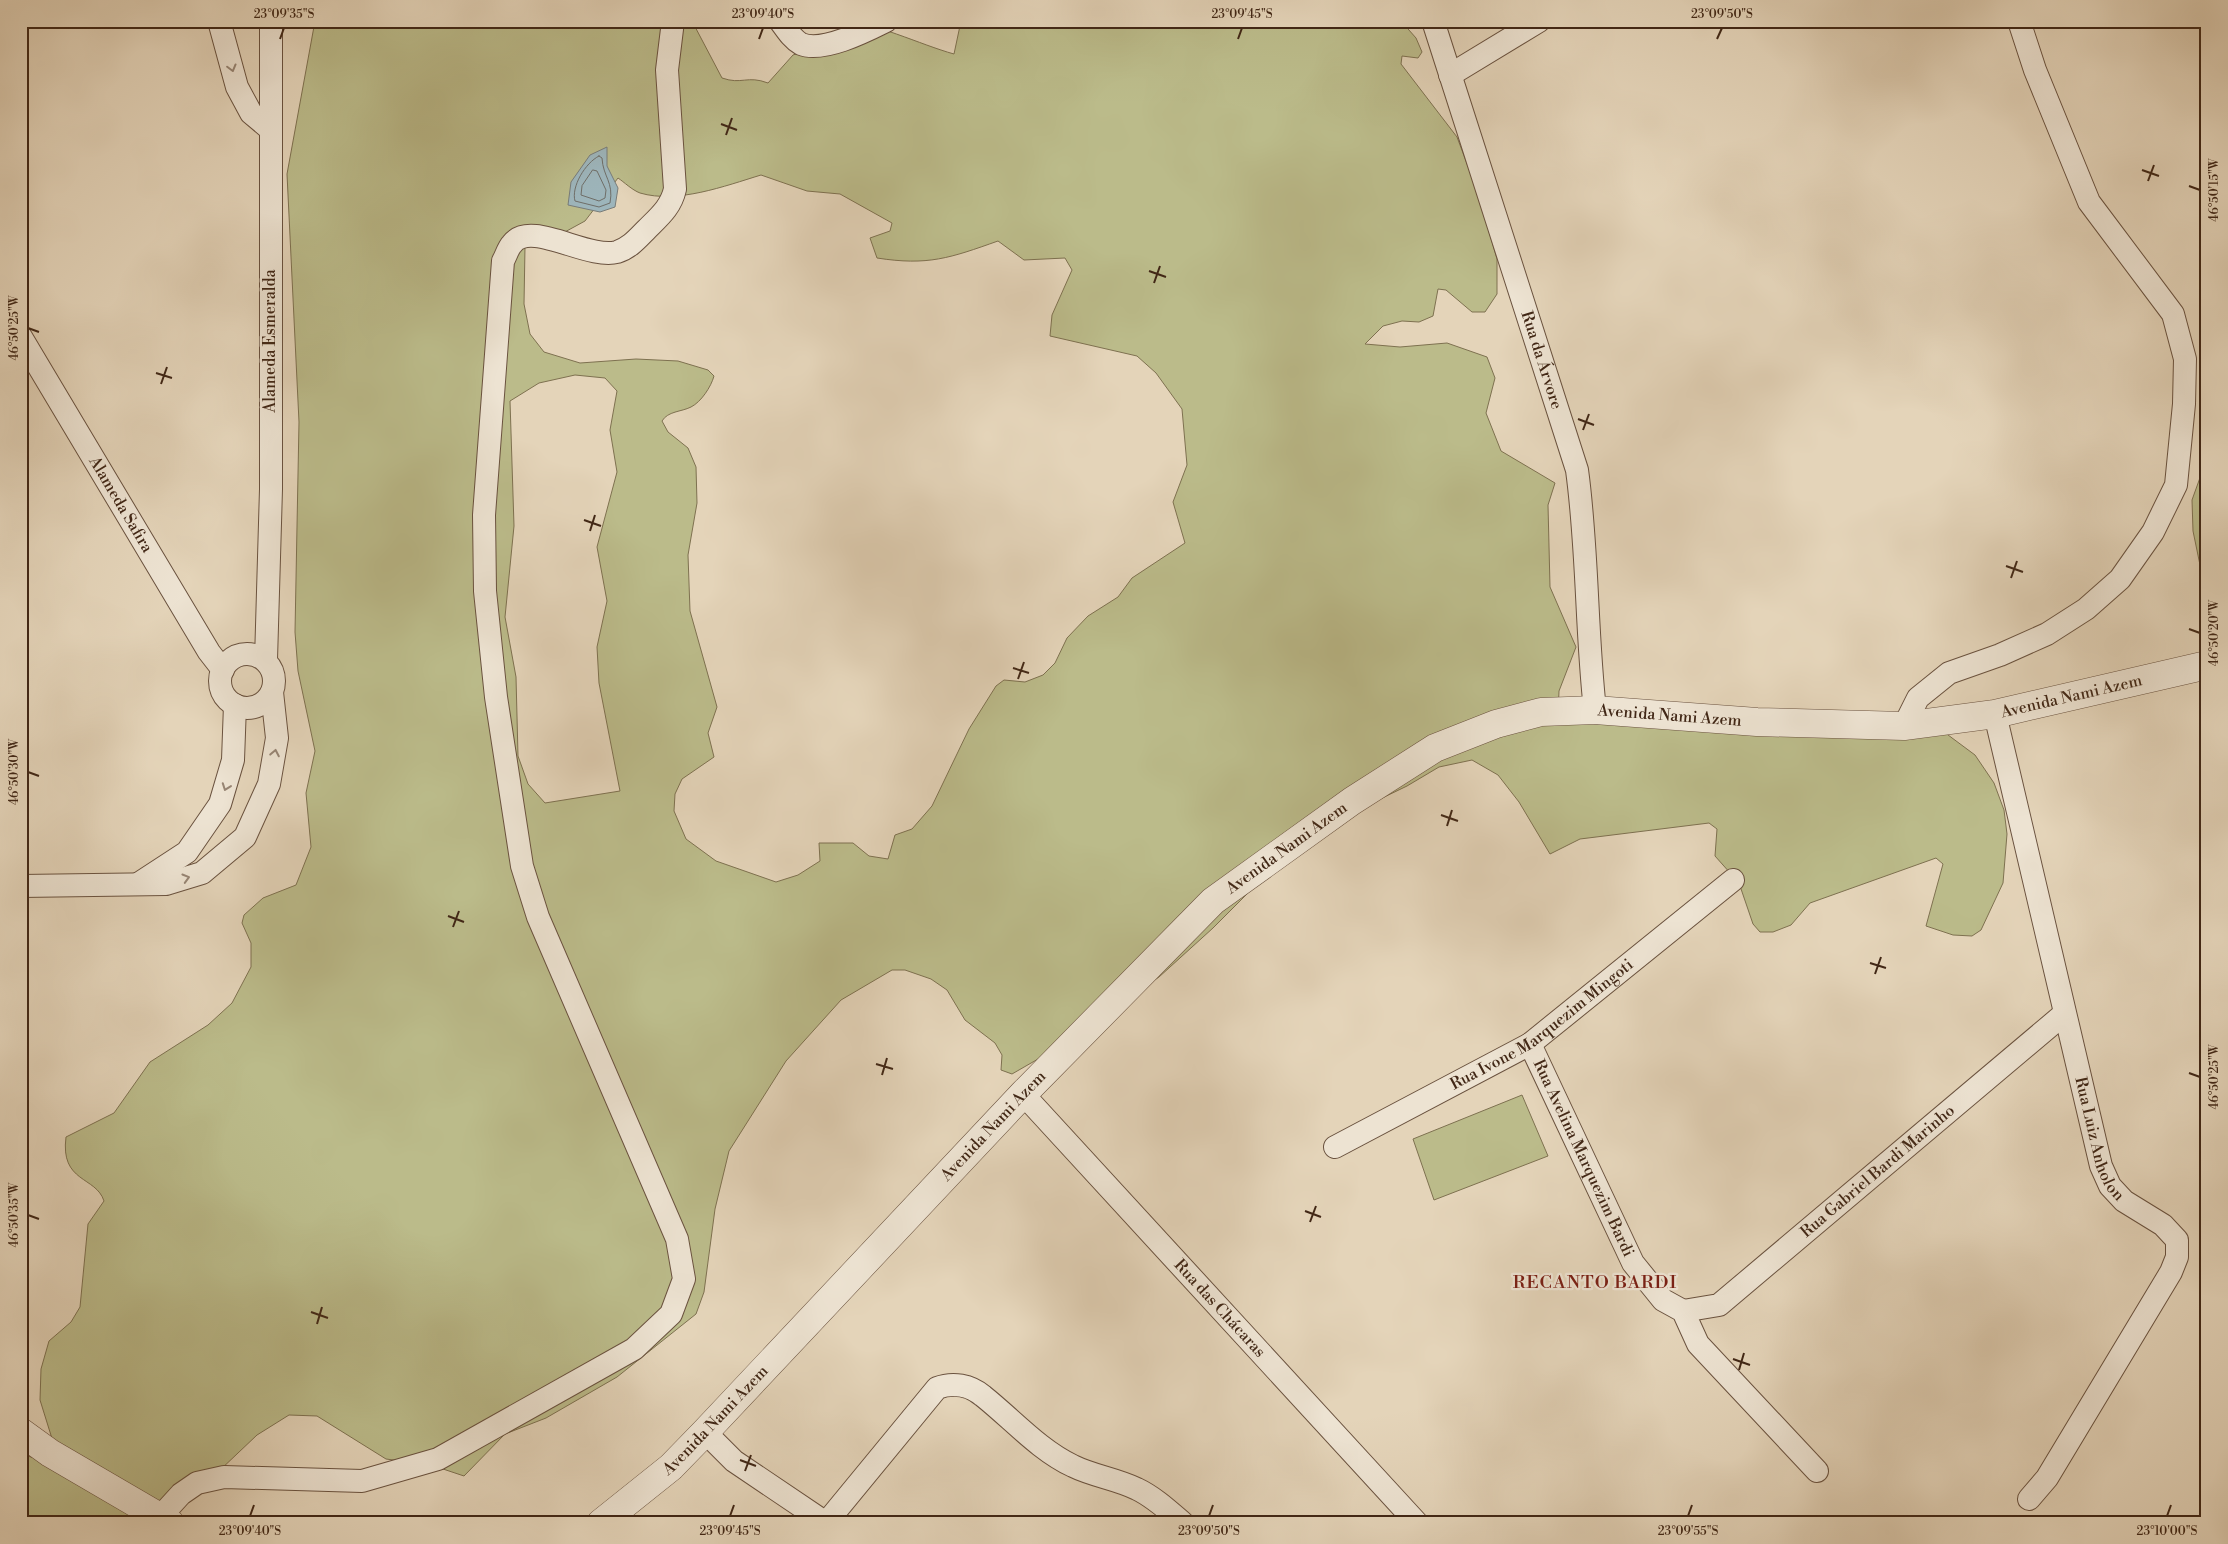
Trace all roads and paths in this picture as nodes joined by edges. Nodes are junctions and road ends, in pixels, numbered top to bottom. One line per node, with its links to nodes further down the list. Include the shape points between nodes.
1 (219, 21): 10 (street, one-way to 10, via 237,87 251,113)
2 (271, 21): 10 (street, Alameda Esmeralda)
3 (673, 21): 32 (street, via 667,70 675,189 665,212 632,244 616,252 590,252 537,235 524,235 512,243 504,261 484,515 485,591 496,697 522,866 538,917 677,1239 684,1279 671,1314 634,1349 438,1459 362,1481 224,1477 197,1483 181,1494)
4 (780, 21): 5 (street, via 801,44 816,47 854,36)
5 (886, 21)
6 (1433, 21): 9 (street, Rua da Árvore)
7 (1539, 21): 9 (street)
8 (2019, 21): 19 (street, via 2035,70 2089,202 2172,314 2185,359 2176,485 2153,532 2120,579 2086,609 2047,634 2000,656 1949,673 1918,698)
9 (1450, 75): 17 (street, Rua da Árvore, via 1577,470 1583,513)
10 (270, 129): 12 (street, Alameda Esmeralda, via 271,489)
11 (21, 337): 14 (street, Alameda Safira)
12 (266, 660): 14 (street, via 242,654 234,657); 15 (street, Alameda Esmeralda, via 274,675)
13 (2207, 665): 18 (street, Avenida Nami Azem)
14 (222, 670): 16 (street, via 221,687 224,695)
15 (272, 692): 16 (street, via 254,708); 21 (street, Alameda Esmeralda, one-way to 15, via 166,884 202,873 246,837 269,784 277,738)
16 (235, 705): 21 (street, one-way to 21, via 233,760 220,804 187,852)
17 (1595, 710): 19 (street, Avenida Nami Azem, via 1757,722); 25 (street, Avenida Nami Azem, via 1541,712 1496,724 1435,748 1352,801 1214,901)
18 (1995, 714): 19 (street, Avenida Nami Azem); 23 (street, Rua Luiz Anholon)
19 (1904, 726)
20 (1733, 880): 24 (street, Rua Ivone Marquezim Mingoti)
21 (138, 884): 22 (street, Alameda Esmeralda)
22 (21, 886)
23 (2064, 1014): 27 (street, Rua Gabriel Bardi Marinho, via 1719,1305); 31 (street, Rua Luiz Anholon, via 2101,1166 2110,1186 2124,1200 2163,1225 2177,1240 2177,1256 2171,1272 2047,1478)
24 (1530, 1044): 26 (street, Rua Ivone Marquezim Mingoti); 27 (street, Rua Avelina Marquezim Bardi, via 1633,1264 1663,1300)
25 (1023, 1094): 29 (street, Avenida Nami Azem); 36 (street, Rua das Chácaras)
26 (1335, 1147)
27 (1683, 1311): 30 (street, via 1698,1344)
28 (21, 1432): 32 (street, via 50,1453)
29 (705, 1432): 33 (street, Avenida Nami Azem, via 671,1467); 34 (street, via 734,1461)
30 (1817, 1471)
31 (2029, 1499)
32 (165, 1520)
33 (601, 1523)
34 (826, 1523): 35 (street, via 937,1388 947,1384 965,1386 981,1394 1055,1456 1073,1466 1138,1489)
35 (1183, 1523)
36 (1417, 1523)

